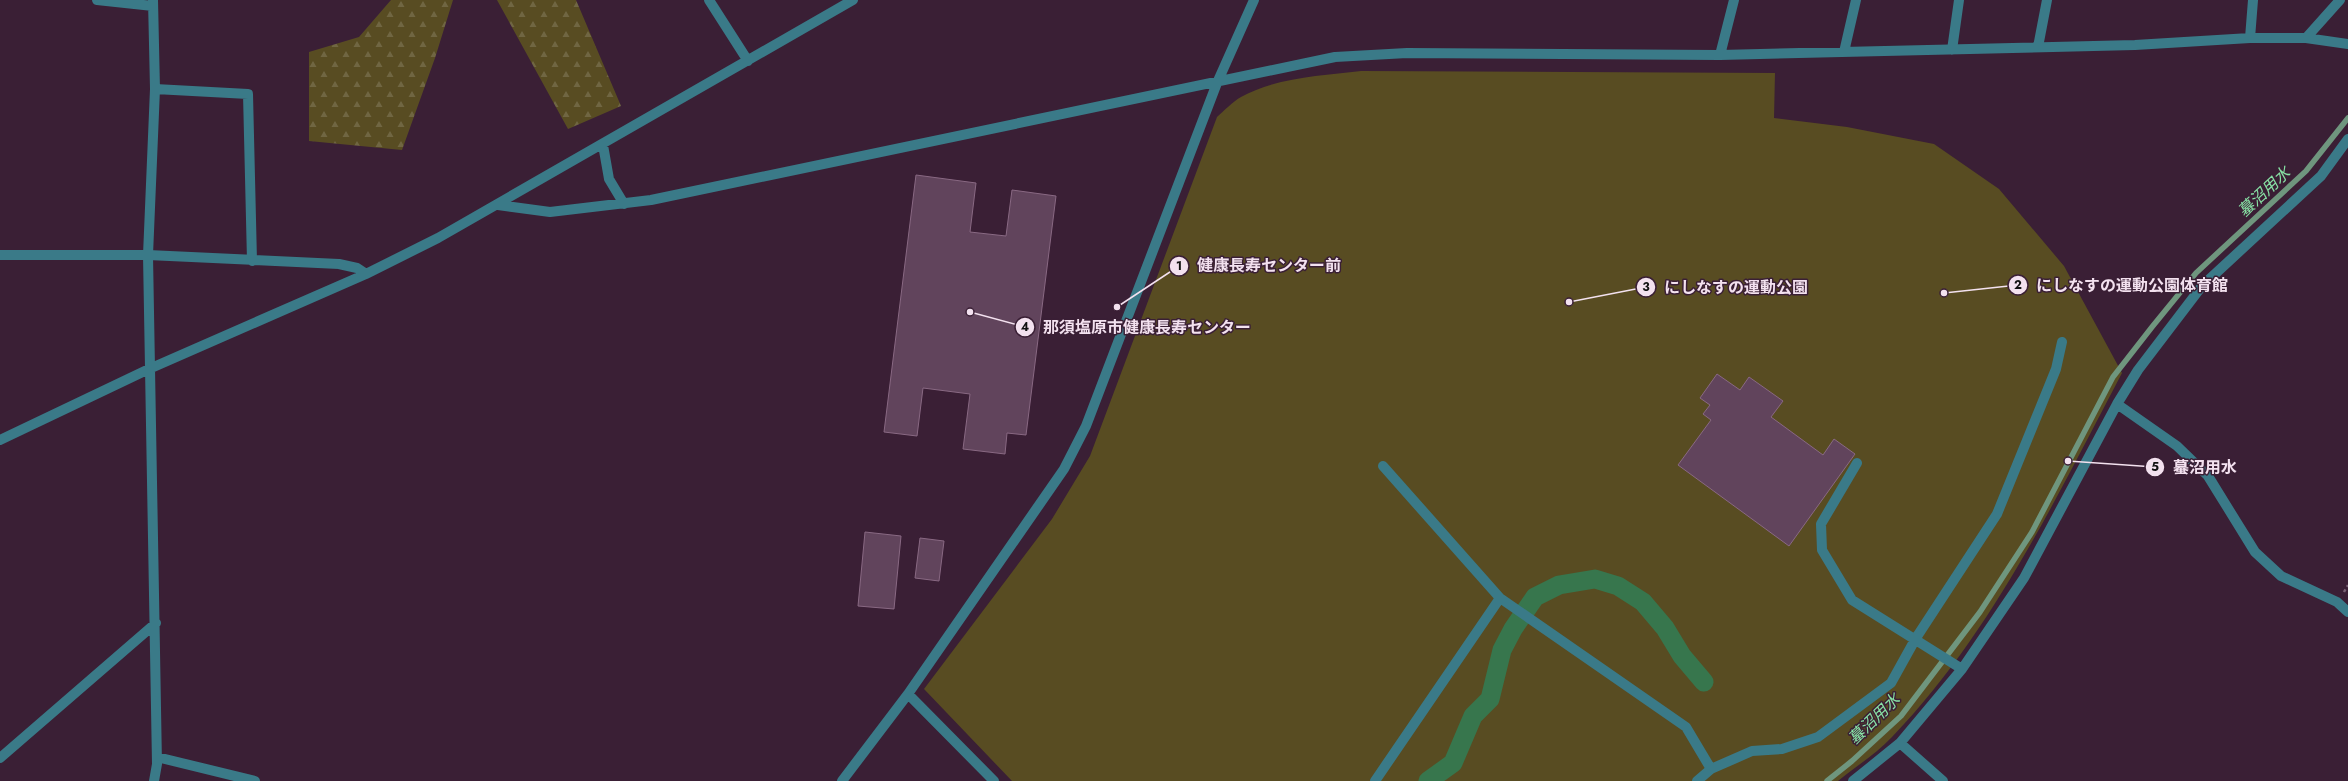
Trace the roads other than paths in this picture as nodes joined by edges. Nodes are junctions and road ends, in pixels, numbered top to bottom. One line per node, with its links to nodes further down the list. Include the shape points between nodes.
1 (97, 0): 11 (street)
2 (709, 0): 19 (street)
3 (853, 0): 19 (street)
4 (1254, 0): 20 (street)
5 (1734, 0): 18 (street)
6 (1856, 0): 17 (street)
7 (1959, 0): 16 (street)
8 (2047, 0): 15 (street)
9 (2253, 0): 12 (street)
10 (2340, 0): 13 (street)
11 (153, 3): 21 (street)
12 (2250, 38): 13 (street); 15 (street)
13 (2306, 38): 14 (street)
14 (2348, 44)
15 (2038, 47): 16 (street)
16 (1952, 50): 17 (street)
17 (1844, 52): 18 (street)
18 (1720, 55): 20 (street, via 1365,55 1335,57)
19 (748, 61): 23 (street)
20 (1217, 83): 24 (street); 41 (street, via 1086,426 1064,469)
21 (155, 90): 27 (street); 28 (street, via 248,94)
22 (2348, 139): 32 (street, via 2321,176 2202,286 2138,370)
23 (603, 145): 24 (street, via 609,179); 25 (street)
24 (624, 204): 25 (street, via 550,212)
25 (498, 205): 29 (street)
26 (0, 255): 27 (street)
27 (148, 255): 28 (street); 31 (street)
28 (252, 261): 29 (street, via 339,264 357,268)
29 (366, 274): 31 (street)
30 (2062, 342): 39 (street, via 2056,369 1998,514)
31 (149, 369): 33 (street); 38 (street)
32 (2117, 404): 37 (street, via 2177,446 2208,476 2255,552 2281,576 2337,602); 40 (street, via 2024,578)
33 (0, 440)
34 (1857, 463): 39 (street, via 1822,524 1822,550 1852,600)
35 (1383, 466): 36 (street)
36 (1500, 598): 45 (street, via 1686,727); 50 (street)
37 (2348, 612)
38 (156, 623): 43 (street); 44 (street)
39 (1916, 638): 40 (street); 45 (street, via 1891,683 1818,737 1782,749 1752,751)
40 (1962, 669): 42 (street)
41 (908, 694): 48 (street); 49 (street)
42 (1900, 743): 52 (street); 53 (street)
43 (157, 757): 46 (street); 47 (street)
44 (0, 758)
45 (1710, 769): 51 (street)
46 (154, 781)
47 (256, 781)
48 (842, 781)
49 (994, 781)
50 (1375, 781)
51 (1696, 781)
52 (1853, 781)
53 (1943, 781)

